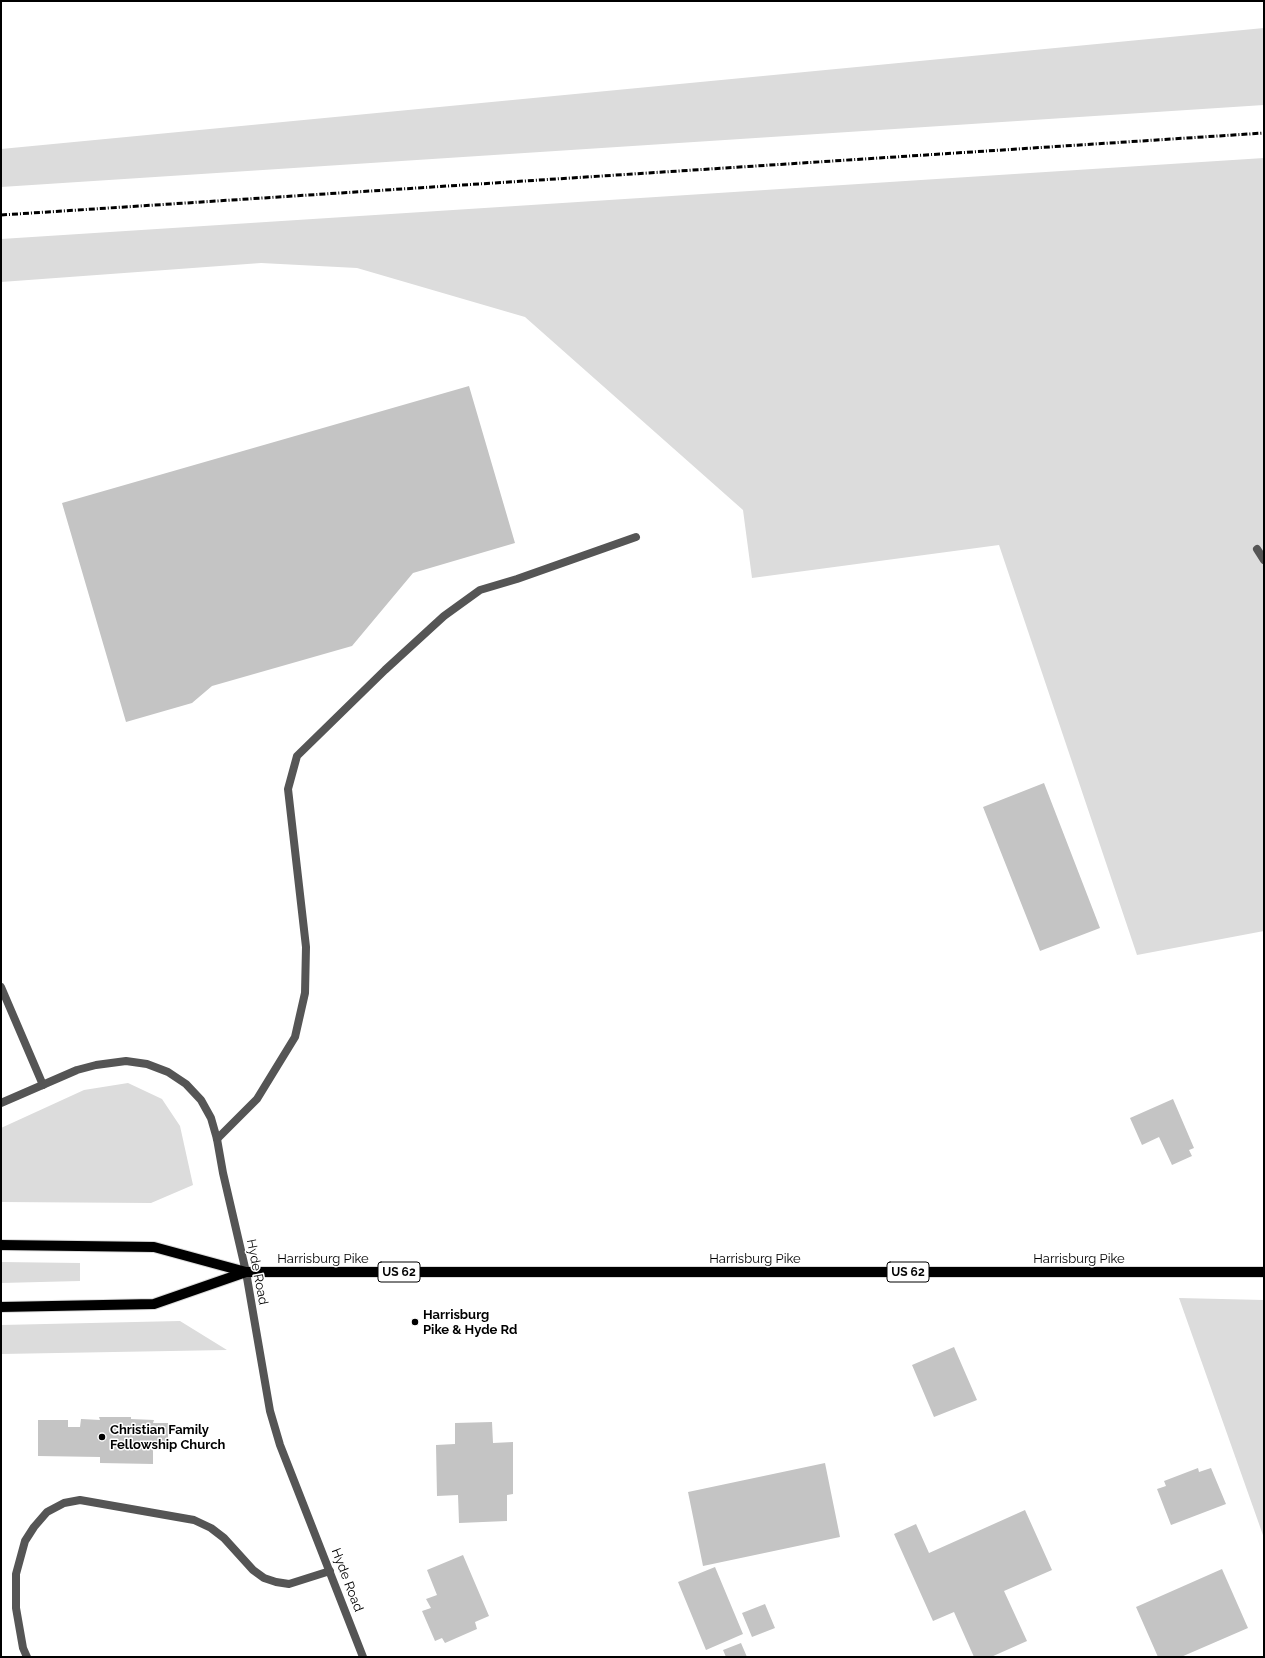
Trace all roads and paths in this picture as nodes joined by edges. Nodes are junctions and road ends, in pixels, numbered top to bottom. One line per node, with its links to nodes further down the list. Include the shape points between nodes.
1 (636, 537): 7 (street, via 517,580 480,590 444,616 297,756 288,789 306,947 305,993 295,1037 257,1099)
2 (1258, 549): 3 (street)
3 (1264, 560)
4 (1, 987): 5 (street)
5 (43, 1085): 6 (street, Hyde Road); 7 (street, Hyde Road, via 77,1070 96,1065 126,1061 147,1064 168,1072 186,1084 201,1100 211,1118)
6 (1, 1103)
7 (217, 1139): 9 (street, Hyde Road)
8 (1, 1245): 9 (main road, Harrisburg Pike / US 62, via 154,1247)
9 (246, 1272): 10 (main road, Harrisburg Pike / US 62); 11 (main road, Harrisburg Pike / US 62, via 154,1304); 12 (street, Hyde Road, via 270,1411 280,1445)
10 (1264, 1272)
11 (1, 1307)
12 (330, 1571): 13 (street, via 289,1584 276,1582 264,1578 253,1570 224,1538 194,1520 80,1500 64,1503 47,1512 34,1527 25,1541 16,1574 16,1608); 14 (street, Hyde Road)
13 (26, 1657)
14 (364, 1657)

